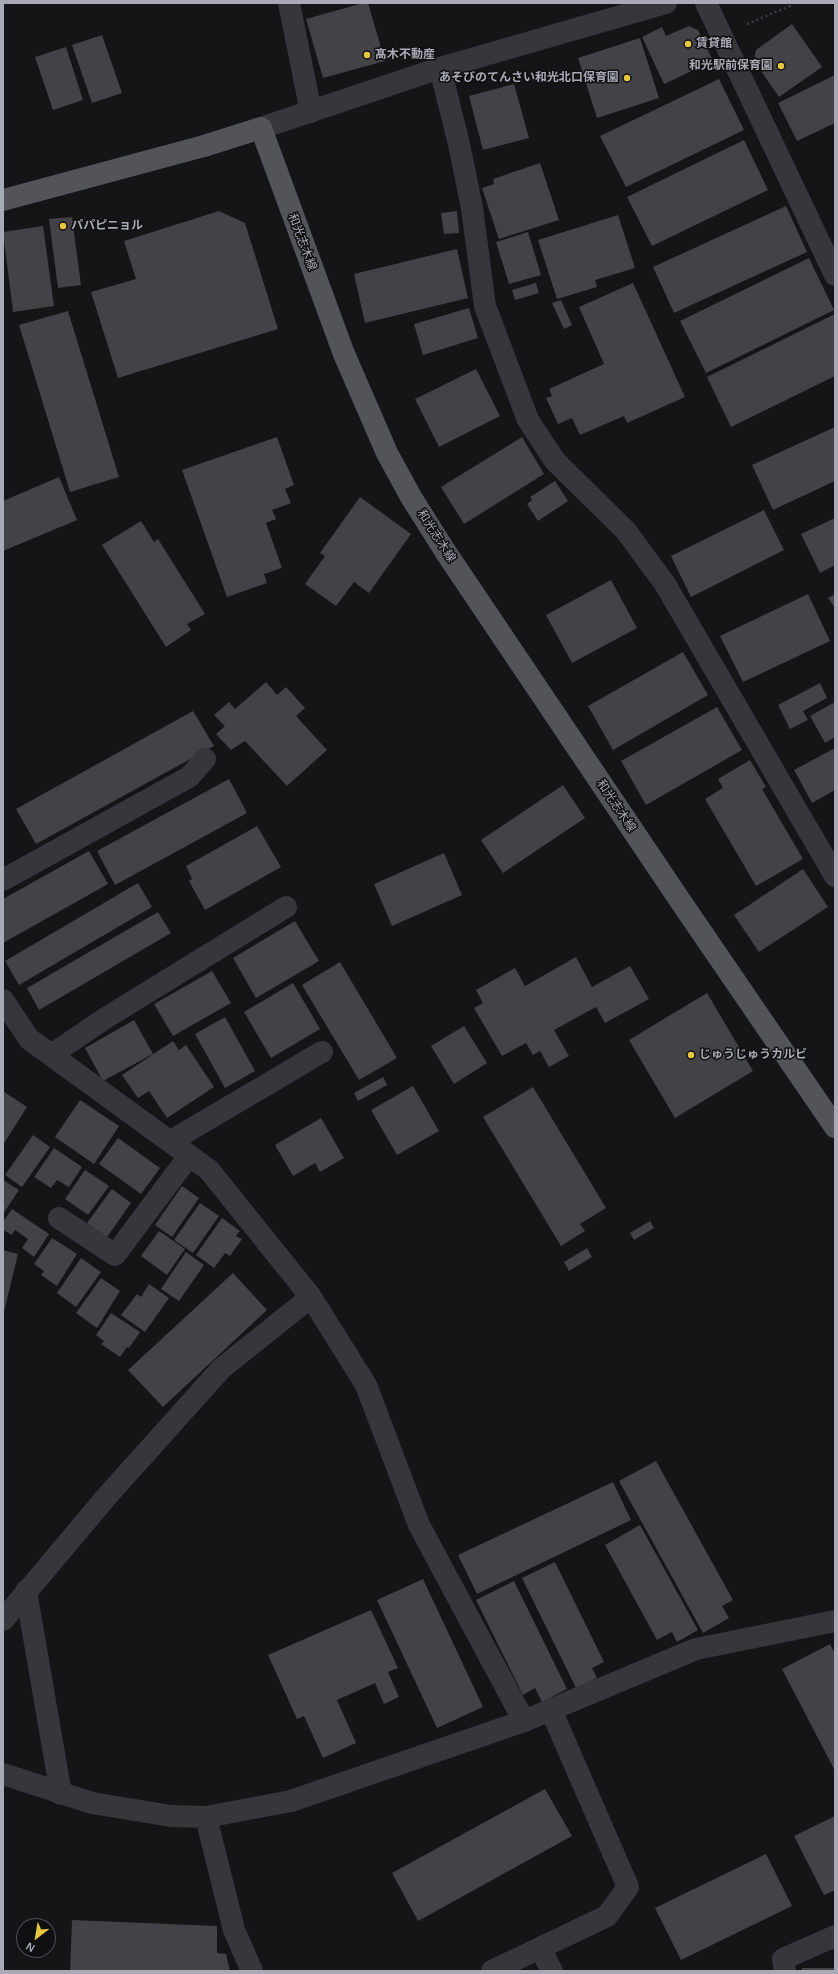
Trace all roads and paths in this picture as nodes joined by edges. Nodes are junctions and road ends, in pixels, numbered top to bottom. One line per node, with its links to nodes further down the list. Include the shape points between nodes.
1 (289, 3): 7 (street)
2 (666, 3): 6 (street)
3 (706, 3): 10 (street)
4 (788, 3): 5 (path, via 790,6)
5 (742, 26)
6 (440, 68): 7 (street); 12 (street, via 472,208 485,306 528,420 555,461 626,531 665,584)
7 (311, 112): 8 (street)
8 (261, 128): 9 (main road, via 204,146); 18 (main road, 和光志木線, via 344,354 387,452 411,497 449,558)
9 (3, 200)
10 (835, 275)
11 (205, 759): 13 (street, via 189,777)
12 (835, 876)
13 (3, 880)
14 (286, 907): 17 (street, via 104,1019)
15 (3, 1000): 17 (street, via 29,1039)
16 (322, 1052): 19 (street)
17 (51, 1055): 19 (street)
18 (835, 1127)
19 (170, 1142): 20 (street)
20 (189, 1156): 21 (street, via 115,1255); 22 (street, via 210,1170)
21 (59, 1218)
22 (311, 1297): 23 (street, via 222,1368 108,1495); 27 (street, via 366,1385 419,1525)
23 (26, 1592): 24 (street); 29 (street)
24 (3, 1620)
25 (835, 1621): 26 (street, via 696,1649)
26 (551, 1710): 27 (street); 32 (street, via 628,1887 607,1916)
27 (524, 1721): 30 (street, via 291,1801)
28 (3, 1774): 29 (street)
29 (61, 1794): 30 (street, via 92,1803 171,1816)
30 (206, 1816): 33 (street, via 234,1930)
31 (835, 1936): 36 (street, via 783,1959)
32 (540, 1948): 34 (street); 35 (street)
33 (252, 1971)
34 (492, 1971)
35 (552, 1971)
36 (785, 1971)

